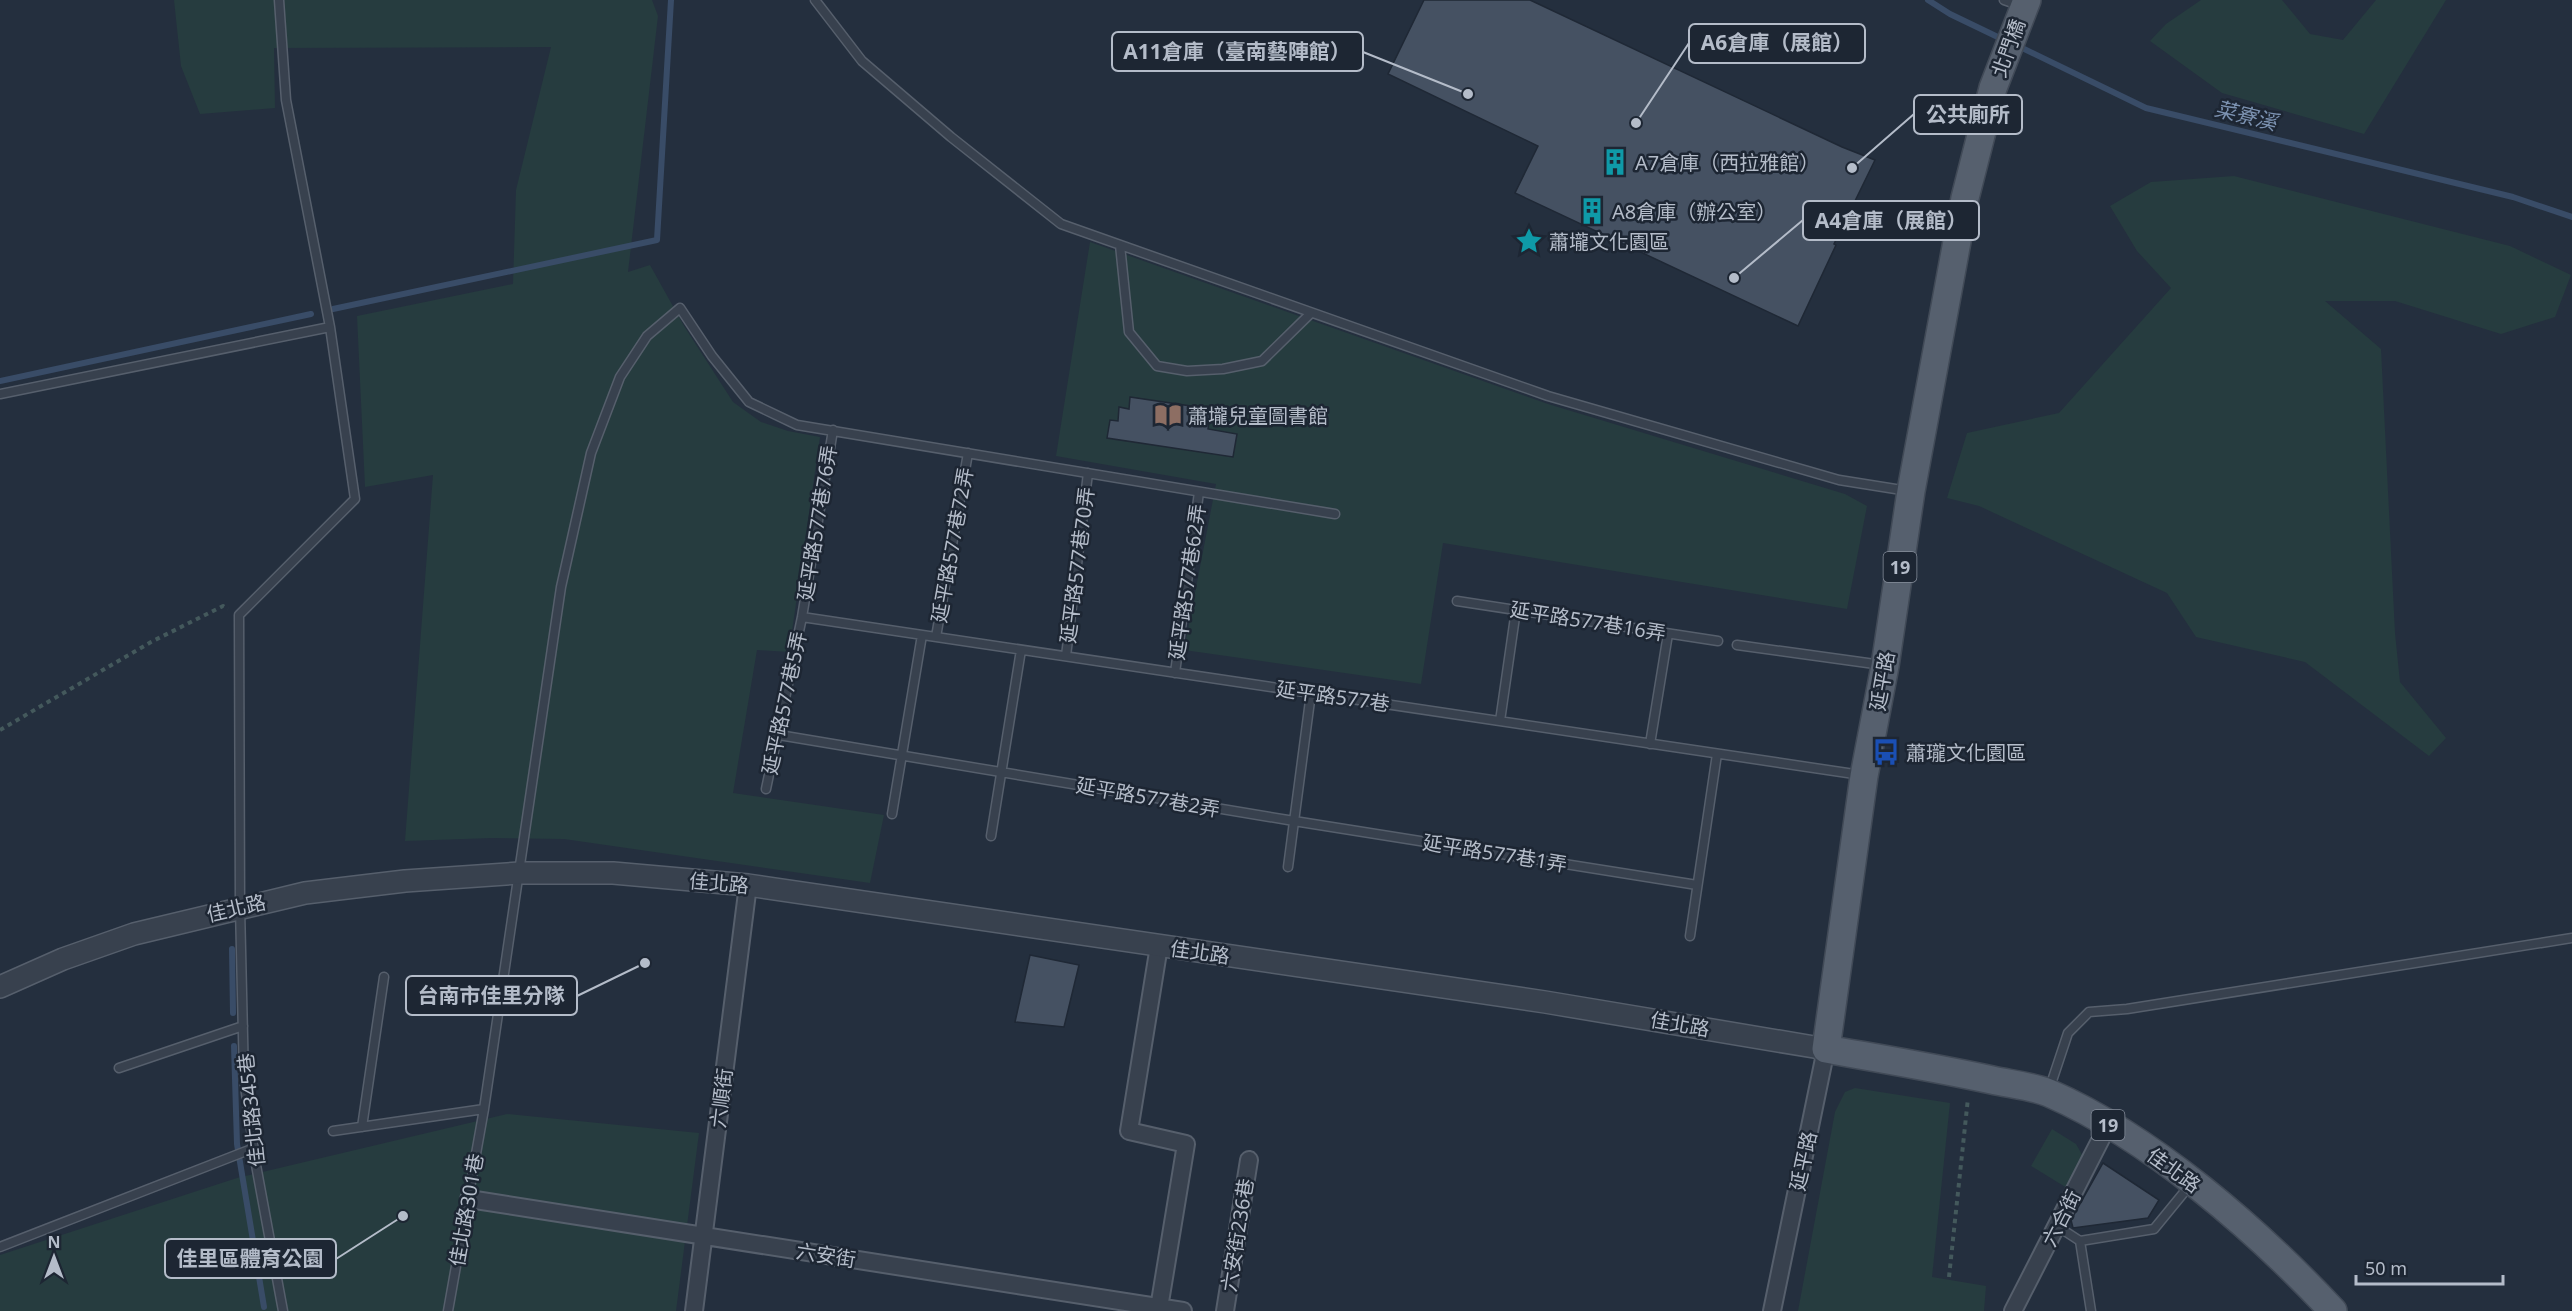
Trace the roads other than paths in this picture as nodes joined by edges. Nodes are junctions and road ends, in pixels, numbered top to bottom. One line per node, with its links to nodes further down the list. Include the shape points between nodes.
1 (279, 0): 7 (lane, via 286,100)
2 (815, 0): 5 (lane, via 862,61 951,137 1061,224)
3 (2018, 2): 4 (main road, 北門橋 / 19)
4 (1993, 88): 12 (main road, 延平路 / 19, via 1965,198)
5 (1120, 245): 6 (lane); 6 (lane, via 1129,332 1157,366 1187,371 1262,361)
6 (1311, 313): 12 (lane, via 1548,396 1839,480)
7 (330, 327): 8 (lane); 43 (lane, 佳北路345巷, via 355,499 239,615)
8 (0, 394)
9 (833, 430): 10 (lane); 17 (lane, 延平路577巷76弄); 40 (lane, 佳北路301巷, via 797,425 749,402 680,308 647,336 620,377 591,453 561,587)
10 (968, 453): 11 (lane); 20 (lane, 延平路577巷72弄)
11 (1088, 473): 13 (lane); 24 (lane, 延平路577巷70弄)
12 (1911, 491): 25 (main road, 延平路 / 19)
13 (1199, 492): 14 (lane); 26 (lane, 延平路577巷62弄)
14 (1335, 514)
15 (1457, 601): 16 (lane, 延平路577巷16弄)
16 (1516, 610): 18 (lane, 延平路577巷16弄); 28 (lane)
17 (802, 617): 19 (lane, 延平路577巷); 29 (lane, 延平路577巷5弄)
18 (1668, 634): 21 (lane, 延平路577巷16弄); 30 (lane)
19 (922, 635): 20 (lane, 延平路577巷); 32 (lane)
20 (936, 637): 23 (lane, 延平路577巷)
21 (1718, 641)
22 (1737, 645): 25 (lane)
23 (1021, 650): 24 (lane, 延平路577巷); 33 (lane)
24 (1066, 656): 26 (lane, 延平路577巷)
25 (1885, 666): 34 (main road, 延平路 / 19)
26 (1175, 673): 27 (lane, 延平路577巷)
27 (1311, 693): 28 (lane, 延平路577巷); 37 (lane)
28 (1500, 721): 30 (lane, 延平路577巷)
29 (779, 735): 32 (lane, 延平路577巷2弄); 35 (lane, 延平路577巷5弄)
30 (1650, 744): 31 (lane, 延平路577巷)
31 (1717, 754): 34 (lane, 延平路577巷); 42 (lane)
32 (903, 756): 33 (lane, 延平路577巷2弄); 36 (lane)
33 (1002, 772): 37 (lane, 延平路577巷2弄); 38 (lane)
34 (1864, 776): 50 (main road, 延平路 / 19)
35 (766, 789)
36 (892, 814)
37 (1293, 821): 39 (lane); 42 (lane, 延平路577巷1弄)
38 (991, 837)
39 (1288, 867)
40 (520, 873): 41 (street, 佳北路, via 613,873); 43 (street, 佳北路, via 327,890); 53 (lane, 佳北路301巷)
41 (748, 885): 46 (street, 佳北路); 62 (street, 六順街)
42 (1697, 885): 44 (lane)
43 (240, 907): 48 (street, 佳北路, via 134,934); 49 (lane, 佳北路345巷)
44 (1690, 936)
45 (2572, 938): 52 (lane, via 2089,1012 2068,1033)
46 (1159, 946): 50 (street, 佳北路, via 1545,1002); 65 (street, via 1129,1131 1186,1144)
47 (384, 977): 55 (lane)
48 (0, 987)
49 (243, 1026): 51 (lane); 57 (lane, 佳北路345巷, via 244,1078)
50 (1826, 1049): 52 (main road, 佳北路 / 19); 71 (street, 延平路)
51 (119, 1068)
52 (2048, 1092): 54 (main road, 佳北路 / 19)
53 (484, 1109): 55 (lane); 60 (lane, 佳北路301巷)
54 (2108, 1125): 59 (main road, 佳北路 / 19); 61 (street, 六合街)
55 (362, 1126): 56 (lane)
56 (333, 1131)
57 (254, 1148): 64 (lane); 66 (lane, 佳北路345巷)
58 (1249, 1160): 70 (street, 六安街236巷)
59 (2192, 1182): 63 (lane, via 2154,1229); 74 (main road, 佳北路 / 19, via 2243,1224)
60 (469, 1199): 62 (street, 六安街); 67 (lane, 佳北路301巷)
61 (2057, 1226): 63 (lane); 72 (street, 六合街)
62 (704, 1236): 65 (street, 六安街); 68 (street, 六順街)
63 (2080, 1241): 73 (lane)
64 (0, 1247)
65 (1159, 1308): 69 (street, 六安街)
66 (283, 1311)
67 (448, 1311)
68 (694, 1311)
69 (1184, 1311)
70 (1225, 1311)
71 (1772, 1311)
72 (2013, 1311)
73 (2091, 1311)
74 (2334, 1311)

